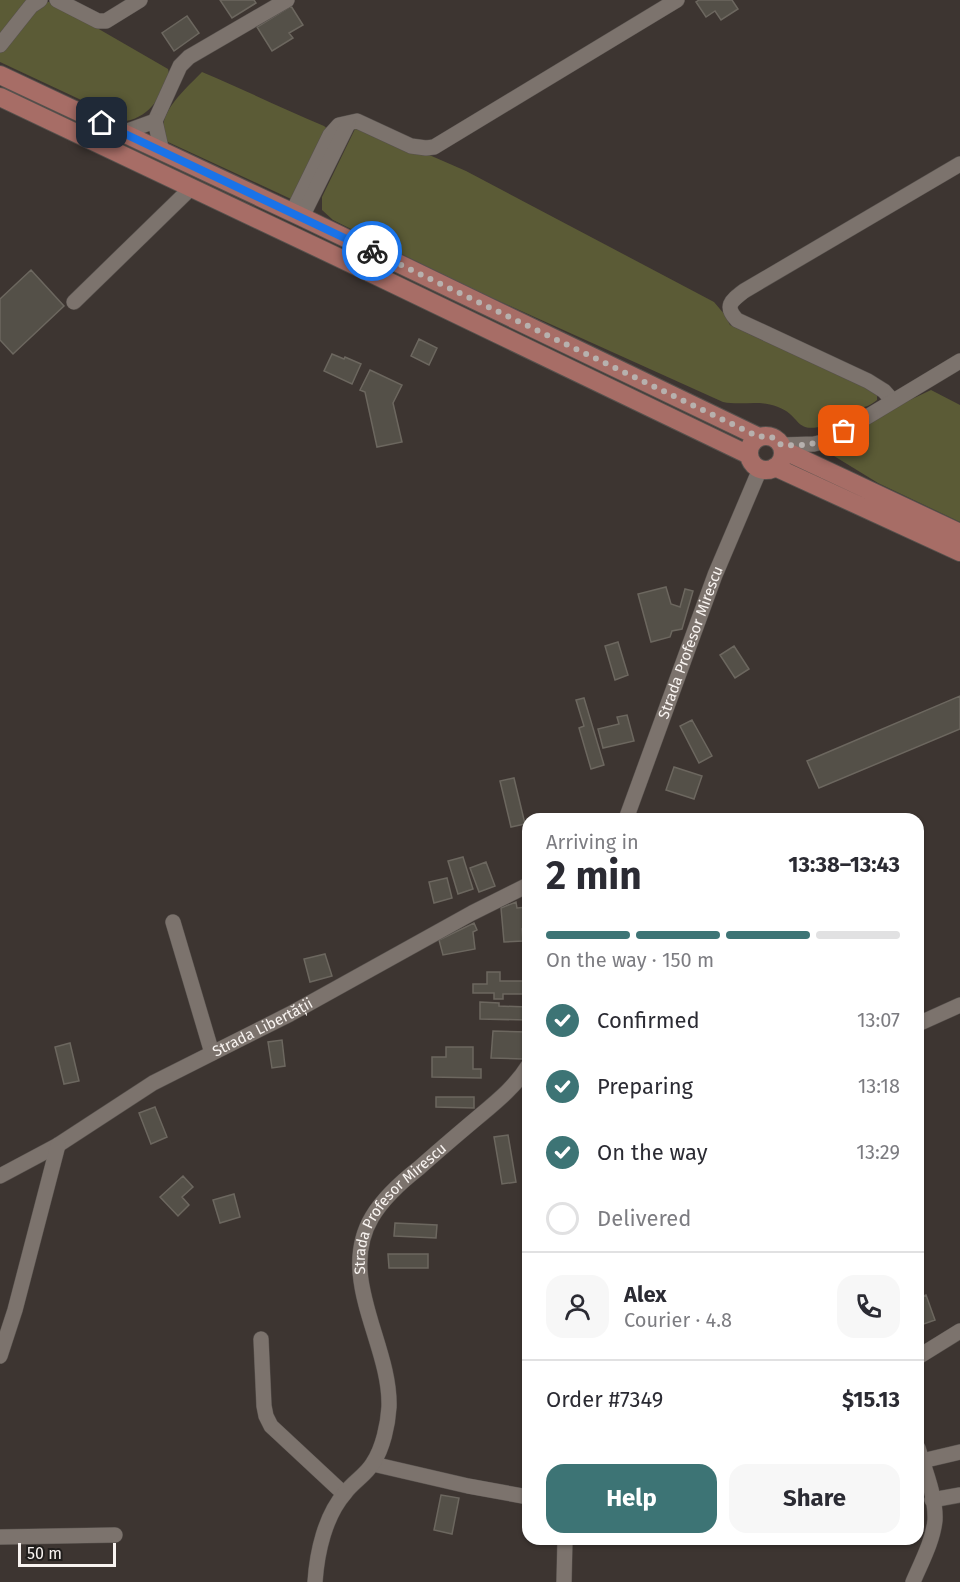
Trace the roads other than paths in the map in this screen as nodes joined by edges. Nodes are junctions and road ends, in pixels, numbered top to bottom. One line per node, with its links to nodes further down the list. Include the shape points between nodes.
1 (40, 0): 6 (street)
2 (57, 0): 3 (street, via 98,21 106,21)
3 (140, 0)
4 (286, 0): 9 (street, via 189,57 180,66)
5 (677, 0): 14 (street, via 434,147 411,146 357,121 348,124)
6 (0, 45)
7 (0, 75): 10 (main road)
8 (0, 97): 13 (main road)
9 (155, 121): 10 (street); 11 (street)
10 (122, 133): 11 (main road)
11 (162, 152): 14 (main road)
12 (960, 164): 17 (street, via 744,291 729,306 737,320 868,381)
13 (191, 188): 15 (street); 18 (main road)
14 (297, 215): 18 (main road, via 759,437 774,438)
15 (75, 302)
16 (960, 361): 17 (street)
17 (893, 401): 18 (street, via 827,441)
18 (770, 457): 19 (main road); 20 (main road); 21 (street, Strada Profesor Mirescu, via 715,575)
19 (960, 533)
20 (960, 552)
21 (628, 813)
22 (522, 888): 26 (street, Strada Libertății)
23 (173, 922): 26 (street)
24 (960, 1005): 25 (street)
25 (924, 1021)
26 (212, 1053): 28 (street, Strada Libertății, via 153,1083)
27 (522, 1074): 36 (street, Strada Profesor Mirescu, via 508,1091 380,1204 362,1242 359,1264 363,1291 383,1362 389,1405)
28 (57, 1145): 29 (street, Strada Libertății); 33 (street)
29 (0, 1176)
30 (960, 1331): 32 (street)
31 (261, 1339): 38 (street, via 264,1406 271,1426)
32 (924, 1353)
33 (0, 1356)
34 (960, 1452): 35 (street)
35 (924, 1454)
36 (374, 1464): 38 (street, Strada Profesor Mirescu); 40 (street)
37 (924, 1469): 41 (street)
38 (344, 1494): 45 (street, Strada Profesor Mirescu, via 322,1541)
39 (960, 1495): 41 (street)
40 (522, 1496)
41 (932, 1500): 47 (street, via 932,1533)
42 (115, 1535): 43 (street)
43 (0, 1537)
44 (565, 1545): 46 (street)
45 (315, 1582)
46 (564, 1582)
47 (913, 1582)

